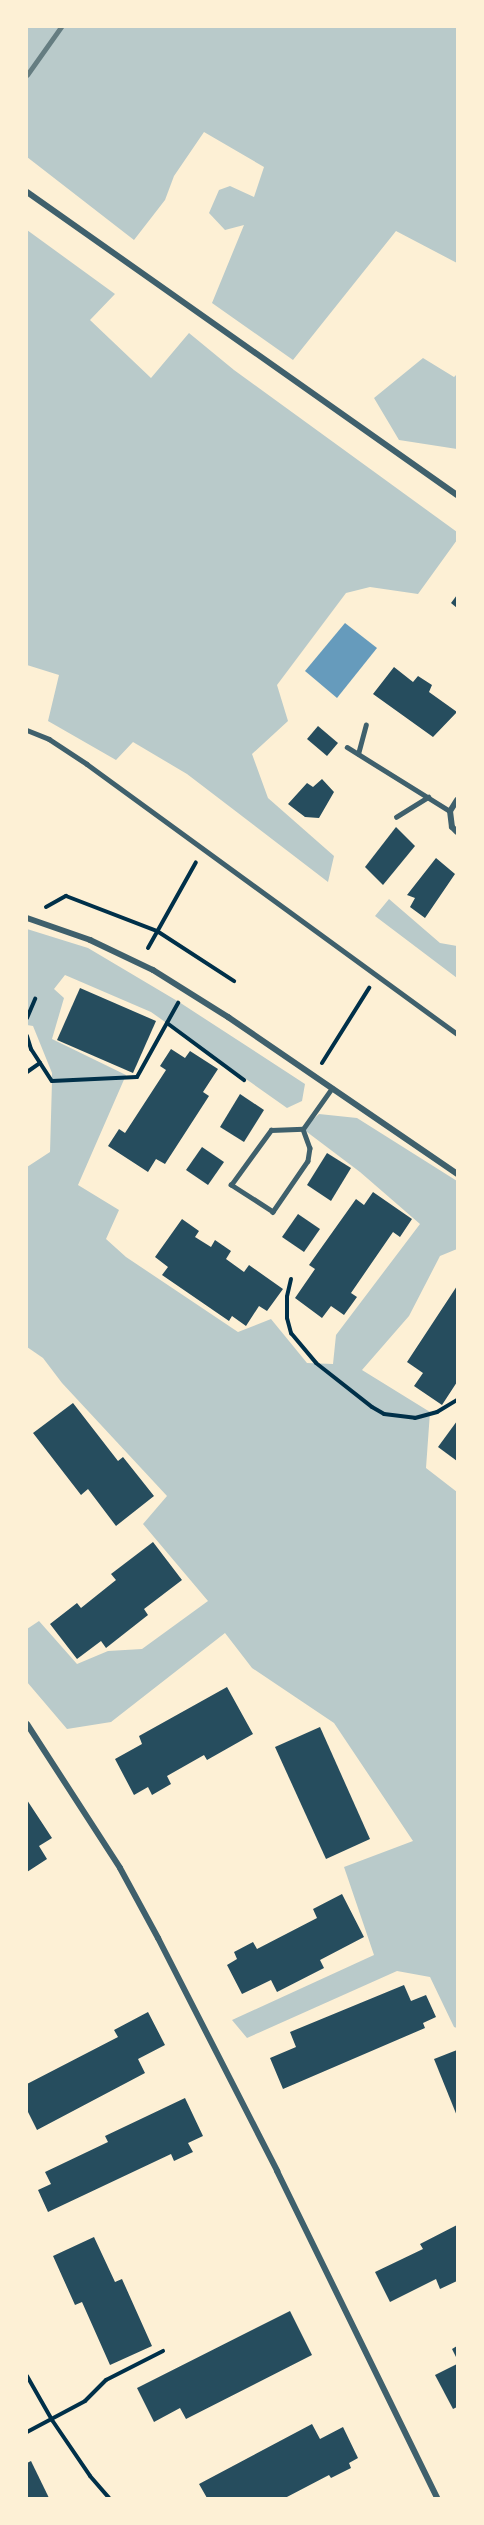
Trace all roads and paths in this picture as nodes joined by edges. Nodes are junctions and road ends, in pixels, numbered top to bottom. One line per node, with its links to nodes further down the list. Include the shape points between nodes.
1 (27, 192): 2 (street)
2 (457, 495)
3 (366, 725): 6 (lane)
4 (27, 730): 12 (lane, via 87,764)
5 (347, 747): 6 (lane)
6 (358, 753): 7 (lane)
7 (428, 797): 9 (lane); 10 (lane)
8 (457, 800): 9 (street)
9 (450, 811): 11 (street, via 452,827)
10 (396, 818)
11 (457, 832)
12 (203, 848): 15 (path); 17 (lane)
13 (43, 909): 15 (path, via 66,896)
14 (27, 918): 29 (street, via 90,940 153,970)
15 (157, 931): 16 (path); 18 (path)
16 (148, 948)
17 (377, 975): 23 (lane); 26 (path)
18 (234, 981)
19 (35, 999): 21 (path)
20 (179, 1002): 22 (path)
21 (27, 1018)
22 (167, 1023): 25 (path, via 137,1077 52,1081); 28 (path)
23 (457, 1034)
24 (27, 1036): 25 (path)
25 (40, 1063): 27 (path)
26 (322, 1064)
27 (27, 1072)
28 (244, 1080)
29 (332, 1088): 30 (lane); 31 (street)
30 (303, 1129): 30 (lane, via 271,1130 231,1185 273,1212 308,1161 310,1148)
31 (457, 1174)
32 (291, 1279): 33 (path, via 287,1297 291,1333 316,1363 372,1407 384,1414 415,1418 438,1412)
33 (457, 1400)
34 (27, 1724): 40 (street, via 120,1868 158,1938 273,2162)
35 (163, 2351): 37 (path, via 106,2380 85,2401)
36 (27, 2376): 37 (path)
37 (52, 2420): 38 (path); 39 (path)
38 (27, 2432)
39 (109, 2498)
40 (437, 2498)

